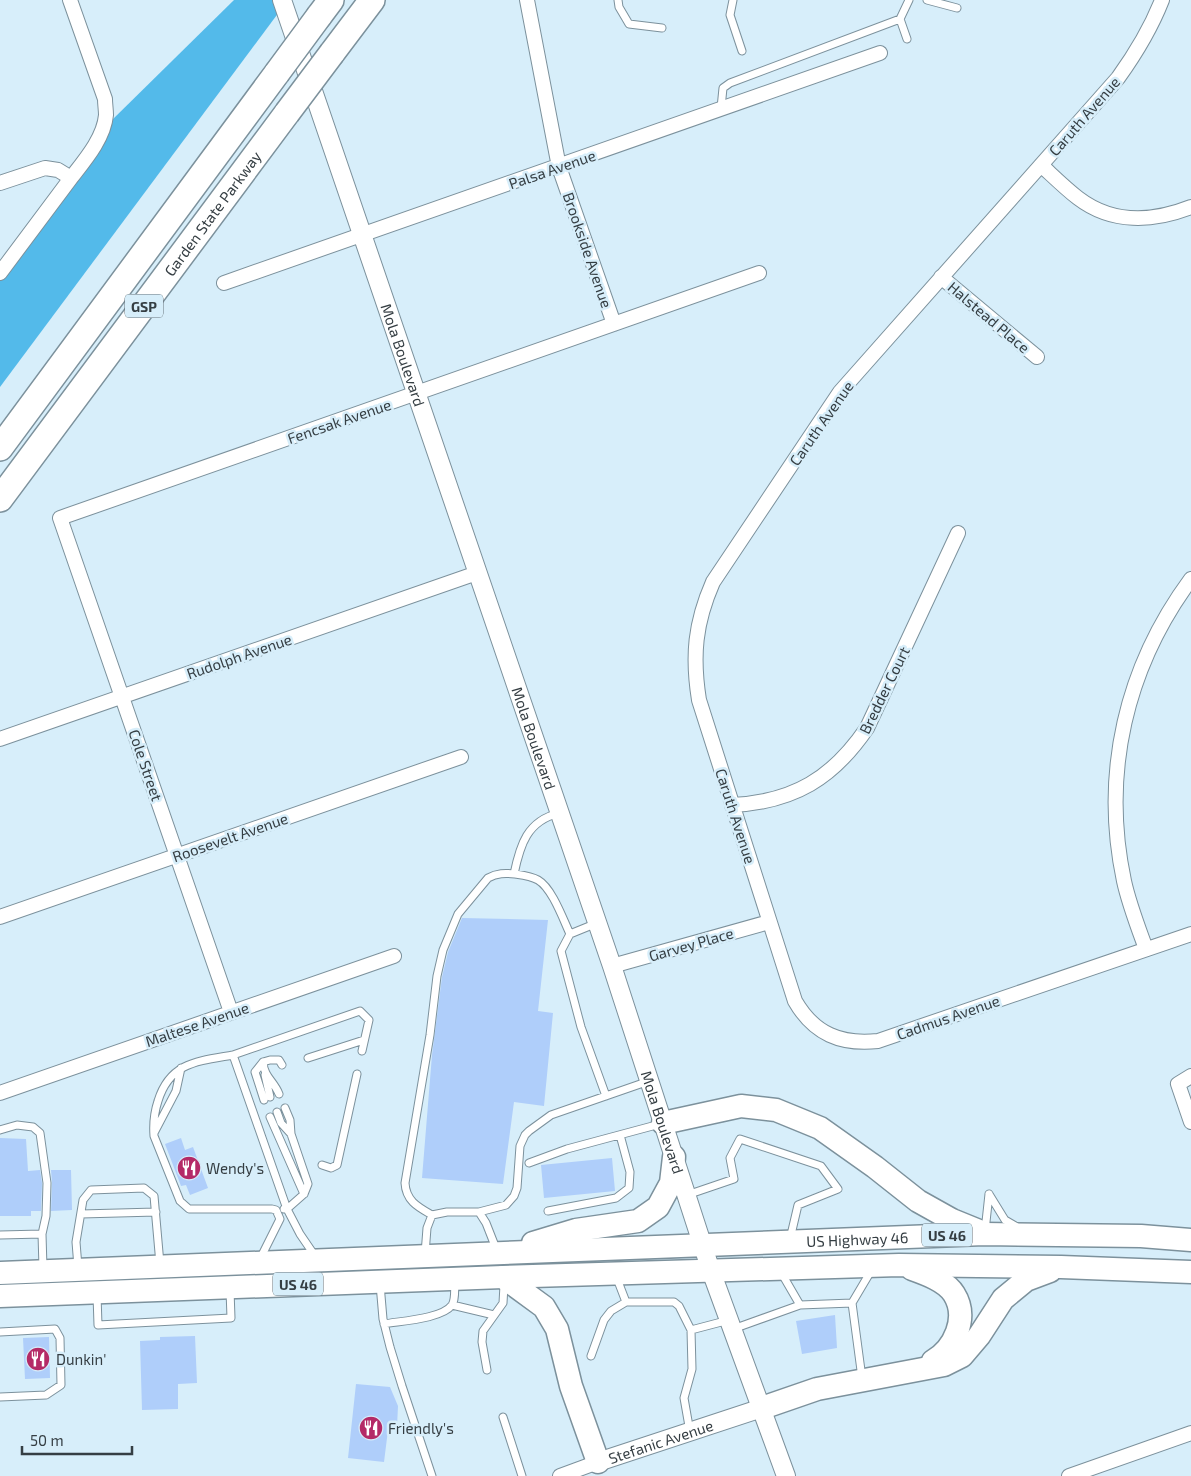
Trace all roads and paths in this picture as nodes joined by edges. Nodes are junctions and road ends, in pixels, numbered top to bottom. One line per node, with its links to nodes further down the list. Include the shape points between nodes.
1 (70, 0): 20 (street, via 104,99 106,116 93,148)
2 (282, 0): 23 (street, Mola Boulevard)
3 (372, 0): 32 (highway, Garden State Parkway / GSP, bridge)
4 (528, 0): 19 (street, Brookside Avenue)
5 (618, 0): 13 (lane, via 629,24)
6 (733, 0): 15 (lane, via 730,15)
7 (909, 0): 12 (lane)
8 (927, 0): 11 (lane)
9 (1162, 0): 18 (street, Caruth Avenue, via 1138,51)
10 (325, 8): 31 (highway, Garden State Parkway / GSP, bridge)
11 (957, 8)
12 (900, 19): 14 (lane); 17 (lane, via 730,83 723,88)
13 (662, 28)
14 (907, 39)
15 (742, 51)
16 (880, 53): 17 (street, Palsa Avenue)
17 (720, 109): 19 (street, Palsa Avenue)
18 (1041, 165): 22 (street, via 1078,198 1117,216 1156,218); 26 (street, Caruth Avenue)
19 (559, 167): 23 (street, Palsa Avenue); 28 (street, Brookside Avenue)
20 (71, 178): 21 (street, via 58,170 45,168); 24 (street)
21 (0, 183)
22 (1191, 207)
23 (362, 234): 27 (street, Palsa Avenue); 30 (street, Mola Boulevard)
24 (0, 273)
25 (759, 273): 28 (street, Fencsak Avenue)
26 (941, 277): 29 (street, Halstead Place); 40 (street, Caruth Avenue, via 840,392 713,582 704,603 694,653 695,677 699,700)
27 (224, 283)
28 (614, 324): 30 (street, Fencsak Avenue)
29 (1037, 357)
30 (416, 394): 33 (street, Fencsak Avenue); 35 (street, Mola Boulevard)
31 (0, 448)
32 (0, 499)
33 (60, 518): 37 (street, Cole Street)
34 (958, 533): 40 (street, Bredder Court, via 867,728 854,748 816,781 794,792 774,800)
35 (478, 573): 37 (street, Rudolph Avenue); 41 (street, Mola Boulevard)
36 (1191, 579): 49 (street, via 1160,626 1143,661 1130,697 1116,773 1115,811 1122,872)
37 (122, 696): 38 (street, Rudolph Avenue); 42 (street, Cole Street)
38 (0, 739)
39 (461, 757): 42 (street, Roosevelt Avenue)
40 (732, 805): 45 (street, Caruth Avenue)
41 (560, 813): 43 (lane, via 541,820 529,832 518,853); 46 (street, Mola Boulevard)
42 (178, 855): 44 (street, Roosevelt Avenue); 52 (street, Cole Street)
43 (514, 874): 47 (lane, via 528,876 544,885); 87 (lane, via 497,874 488,878 467,901 458,914 439,965 405,1183 410,1201)
44 (0, 918)
45 (769, 922): 49 (street, Cadmus Avenue, via 799,1009 824,1032 839,1039 860,1042 878,1041); 51 (street, Garvey Place)
46 (597, 923): 47 (lane); 51 (street, Mola Boulevard)
47 (570, 934): 66 (lane, via 561,951 581,1027)
48 (1191, 934): 49 (street, Cadmus Avenue)
49 (1146, 949)
50 (394, 956): 52 (street, Maltese Avenue)
51 (612, 966): 63 (street, Mola Boulevard)
52 (231, 1012): 64 (street, Maltese Avenue)
53 (364, 1040): 54 (lane); 55 (lane, via 369,1020 360,1011); 56 (lane)
54 (362, 1051)
55 (233, 1055): 59 (lane, via 195,1061); 81 (lane)
56 (308, 1058)
57 (263, 1062): 58 (lane, via 279,1060); 61 (lane); 61 (lane, via 254,1072 267,1098)
58 (282, 1065)
59 (181, 1068): 73 (lane, via 176,1091); 73 (lane, via 169,1077 160,1096 155,1111)
60 (357, 1074): 78 (lane, via 337,1165 331,1168)
61 (265, 1075): 65 (lane)
62 (1191, 1076): 70 (street, via 1178,1084)
63 (649, 1081): 66 (lane); 71 (street, Mola Boulevard)
64 (0, 1093)
65 (279, 1094)
66 (606, 1096): 85 (lane, via 551,1115 529,1131 520,1146 516,1188 511,1201 499,1208)
67 (285, 1108): 74 (lane)
68 (277, 1112): 74 (lane, via 281,1124)
69 (270, 1117): 79 (lane)
70 (1191, 1122)
71 (663, 1123): 75 (lane); 76 (street, Mola Boulevard); 89 (highway, via 741,1106 776,1110 820,1128 918,1201)
72 (0, 1130): 88 (lane, via 17,1125 33,1127 40,1133 47,1183)
73 (154, 1133): 82 (lane, via 180,1201 189,1208)
74 (291, 1134): 79 (lane, via 308,1184)
75 (620, 1135): 77 (lane); 83 (lane, via 630,1172 630,1188 616,1198)
76 (674, 1157): 80 (street, Mola Boulevard); 95 (highway, via 671,1182 658,1207 638,1221 576,1230)
77 (529, 1163)
78 (322, 1165)
79 (304, 1194): 81 (lane)
80 (687, 1195): 93 (lane, via 734,1179 730,1158 740,1139 822,1166 838,1189 798,1205); 94 (street, Mola Boulevard)
81 (287, 1209): 82 (lane); 97 (lane)
82 (276, 1210): 98 (lane, via 280,1219)
83 (548, 1211)
84 (156, 1212): 86 (lane); 86 (lane, via 154,1196 144,1188 91,1190 83,1200); 101 (lane)
85 (479, 1212): 87 (lane); 95 (lane)
86 (81, 1214): 104 (lane, via 76,1242)
87 (432, 1215): 96 (lane)
88 (42, 1234): 91 (lane); 105 (lane)
89 (984, 1234): 90 (highway, US Highway 46 / US 46); 90 (lane, via 989,1194 1005,1220); 93 (highway, US Highway 46 / US 46)
90 (1031, 1234): 92 (highway, US Highway 46 / US 46)
91 (0, 1235)
92 (1191, 1240)
93 (789, 1241): 94 (highway, US Highway 46 / US 46)
94 (703, 1246): 95 (highway, US 46); 106 (street, Mola Boulevard)
95 (498, 1253): 96 (highway, US 46)
96 (424, 1257): 97 (highway, US 46)
97 (318, 1261): 98 (highway, US 46)
98 (258, 1263): 101 (highway, US 46)
99 (899, 1265): 100 (highway, US Highway 46 / US 46); 102 (highway, US Highway 46 / US 46); 127 (highway, via 927,1274 944,1284 954,1294 959,1306 953,1343 940,1357)
100 (874, 1266): 103 (highway, US Highway 46 / US 46); 117 (lane)
101 (160, 1267): 104 (highway, US 46)
102 (1061, 1267): 107 (highway, US Highway 46 / US 46); 127 (highway, via 1026,1280 1003,1299 962,1356 944,1366)
103 (779, 1269): 106 (highway, US Highway 46 / US 46); 119 (lane)
104 (78, 1270): 105 (highway, US 46)
105 (43, 1271): 108 (highway, US 46)
106 (711, 1271): 109 (highway, US 46); 122 (street, Mola Boulevard)
107 (1191, 1272)
108 (0, 1273)
109 (616, 1274): 110 (highway, US 46); 116 (lane)
110 (503, 1277): 111 (highway, US 46); 120 (lane, via 503,1303); 134 (highway, via 544,1307 558,1329 571,1386)
111 (455, 1278): 112 (highway, US 46); 118 (lane)
112 (380, 1281): 113 (highway, US 46); 121 (lane)
113 (230, 1287): 114 (highway, US 46); 114 (lane, via 231,1318 98,1325)
114 (97, 1292): 115 (highway, US 46)
115 (0, 1296)
116 (626, 1302): 123 (lane, via 674,1302); 125 (lane, via 607,1315 601,1324)
117 (852, 1303): 119 (lane); 128 (lane)
118 (452, 1305): 120 (lane); 121 (lane, via 435,1316)
119 (800, 1305): 122 (lane)
120 (494, 1315): 126 (lane, via 483,1331)
121 (384, 1324): 135 (lane)
122 (731, 1324): 123 (lane); 130 (street, Mola Boulevard)
123 (690, 1330): 132 (lane, via 692,1369 684,1398)
124 (0, 1332): 129 (lane, via 54,1329 60,1338 61,1385 46,1395)
125 (591, 1356)
126 (487, 1370)
127 (913, 1371): 128 (highway)
128 (862, 1381): 130 (highway, via 817,1389)
129 (0, 1397)
130 (762, 1408): 132 (street, Stefanic Avenue); 138 (street, Mola Boulevard)
131 (503, 1417): 136 (lane)
132 (690, 1432): 134 (street, Stefanic Avenue)
133 (1191, 1433): 139 (street)
134 (598, 1462): 137 (street, Stefanic Avenue)
135 (432, 1476)
136 (522, 1476)
137 (560, 1476)
138 (786, 1476)
139 (1069, 1476)

